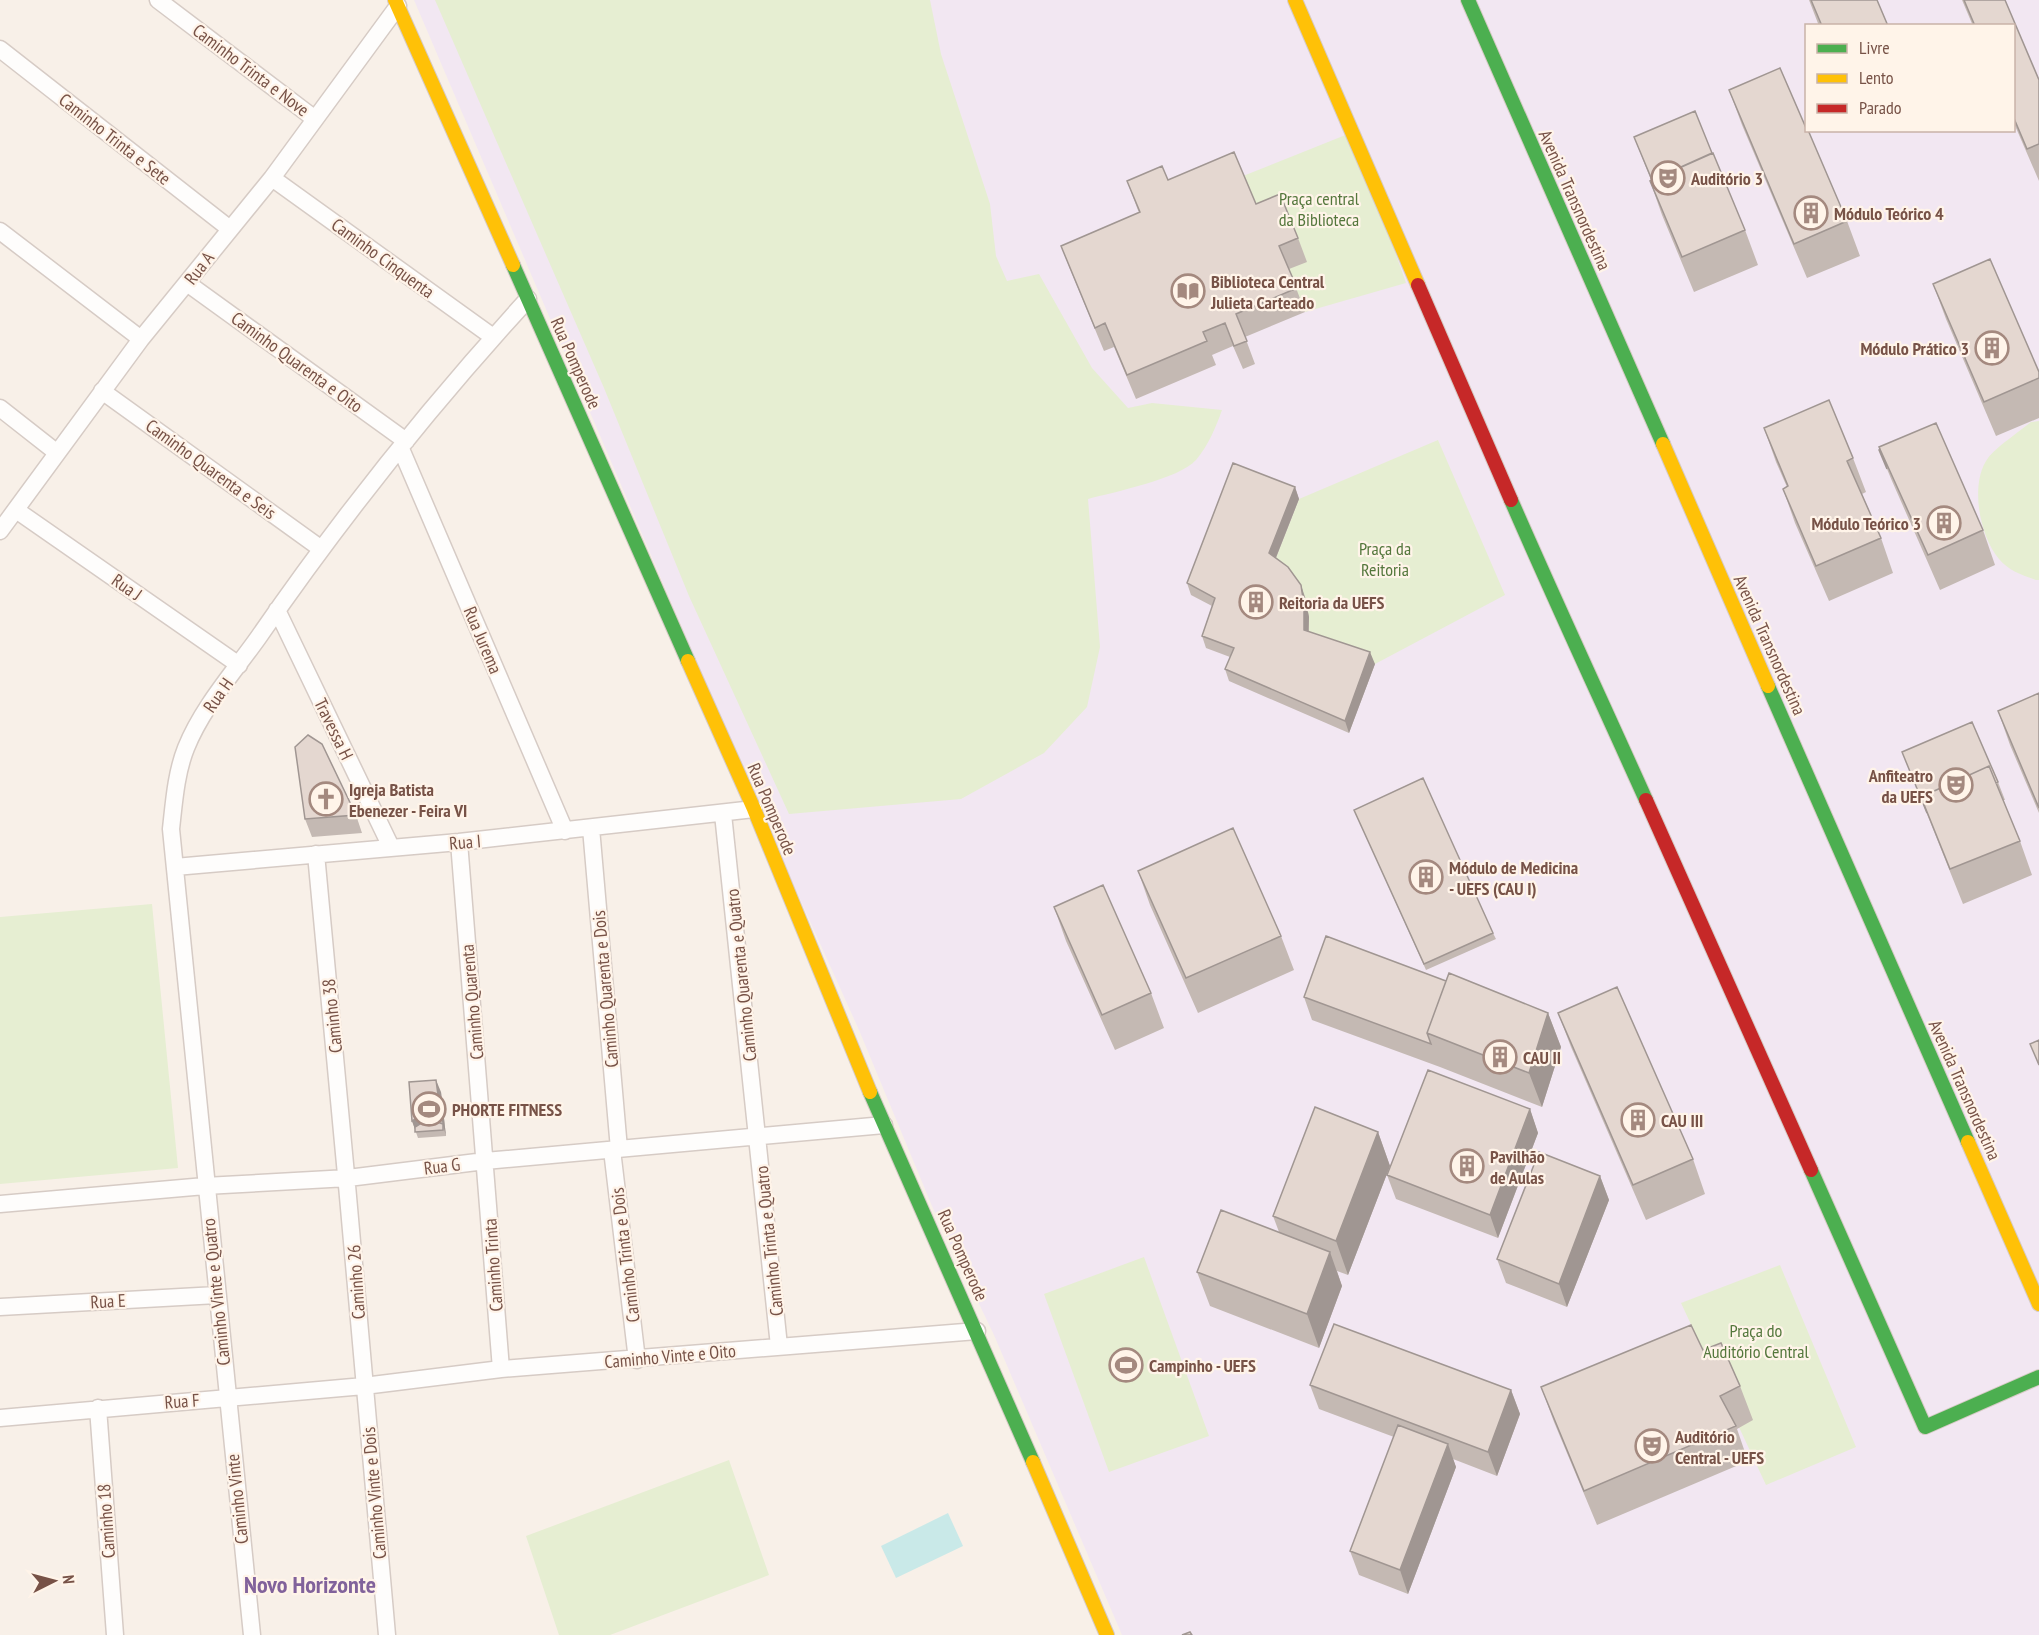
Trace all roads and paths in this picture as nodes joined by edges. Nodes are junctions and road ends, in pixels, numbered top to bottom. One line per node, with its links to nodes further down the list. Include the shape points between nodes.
1 (158, 0): 6 (street, Caminho Trinta e Nove)
2 (1295, 0): 45 (street, via 1573,643 1925,1427)
3 (1468, 0): 39 (street, Avenida Transnordestina)
4 (396, 2): 6 (street, Rua A); 11 (street, Rua Pomperode)
5 (0, 49): 8 (street, Caminho Trinta e Sete)
6 (315, 119): 7 (street, Rua A)
7 (272, 178): 8 (street, Rua A); 12 (street, Caminho Cinquenta)
8 (230, 229): 10 (street, Rua A)
9 (0, 231): 13 (street)
10 (187, 283): 13 (street, Rua A); 16 (street, Caminho Quarenta e Oito)
11 (528, 299): 12 (street, Rua H); 23 (street, Rua Pomperode)
12 (493, 338): 16 (street, Rua H)
13 (141, 339): 14 (street, Rua A)
14 (102, 391): 17 (street, Rua A); 20 (street, Caminho Quarenta e Seis)
15 (0, 408): 17 (street)
16 (403, 445): 20 (street, Rua H); 26 (street, Rua Jurema)
17 (56, 452): 18 (street, Rua A)
18 (16, 510): 19 (street, Rua A); 22 (street, Rua J)
19 (0, 531)
20 (320, 548): 21 (street, Rua H)
21 (277, 610): 22 (street, Rua H); 28 (street, Travessa H)
22 (239, 665): 30 (street, Rua H, via 207,708 185,749 171,829)
23 (754, 809): 24 (street, Rua I); 31 (street, Rua Pomperode, via 844,1013)
24 (723, 814): 25 (street, Rua I); 32 (street, Caminho Quarenta e Quatro)
25 (591, 828): 26 (street, Rua I); 33 (street, Caminho Quarenta e Dois)
26 (565, 831): 27 (street, Rua I)
27 (459, 842): 28 (street, Rua I); 34 (street, Caminho Quarenta)
28 (391, 847): 29 (street, Rua I)
29 (316, 854): 30 (street, Rua I); 35 (street, Caminho 38)
30 (175, 867): 36 (street, Rua H)
31 (884, 1125): 32 (street, Rua G); 41 (street, Rua Pomperode)
32 (759, 1137): 33 (street, Rua G); 42 (street, Caminho Trinta e Quatro)
33 (616, 1149): 34 (street, Rua G); 43 (street, Caminho Trinta e Dois)
34 (485, 1161): 35 (street, Rua G); 44 (street, Caminho Trinta)
35 (348, 1178): 36 (street, Rua G); 46 (street, Caminho 26)
36 (205, 1186): 37 (street, Rua G); 38 (street, Caminho Vinte e Quatro)
37 (0, 1204)
38 (217, 1295): 40 (street, Rua E); 47 (street, Caminho Vinte e Quatro)
39 (2039, 1304)
40 (0, 1307)
41 (977, 1331): 42 (street, Caminho Vinte e Oito); 53 (street, Rua Pomperode)
42 (779, 1346): 43 (street, Caminho Vinte e Oito)
43 (637, 1360): 44 (street, Caminho Vinte e Oito)
44 (501, 1369): 46 (street, Caminho Vinte e Oito)
45 (2039, 1377)
46 (364, 1386): 47 (street, Rua F); 52 (street, Caminho Vinte e Dois)
47 (226, 1398): 48 (street, Rua F); 51 (street, Caminho Vinte)
48 (98, 1408): 49 (street, Rua F); 50 (street, Caminho 18)
49 (0, 1418)
50 (115, 1635)
51 (252, 1635)
52 (387, 1635)
53 (1107, 1635)

